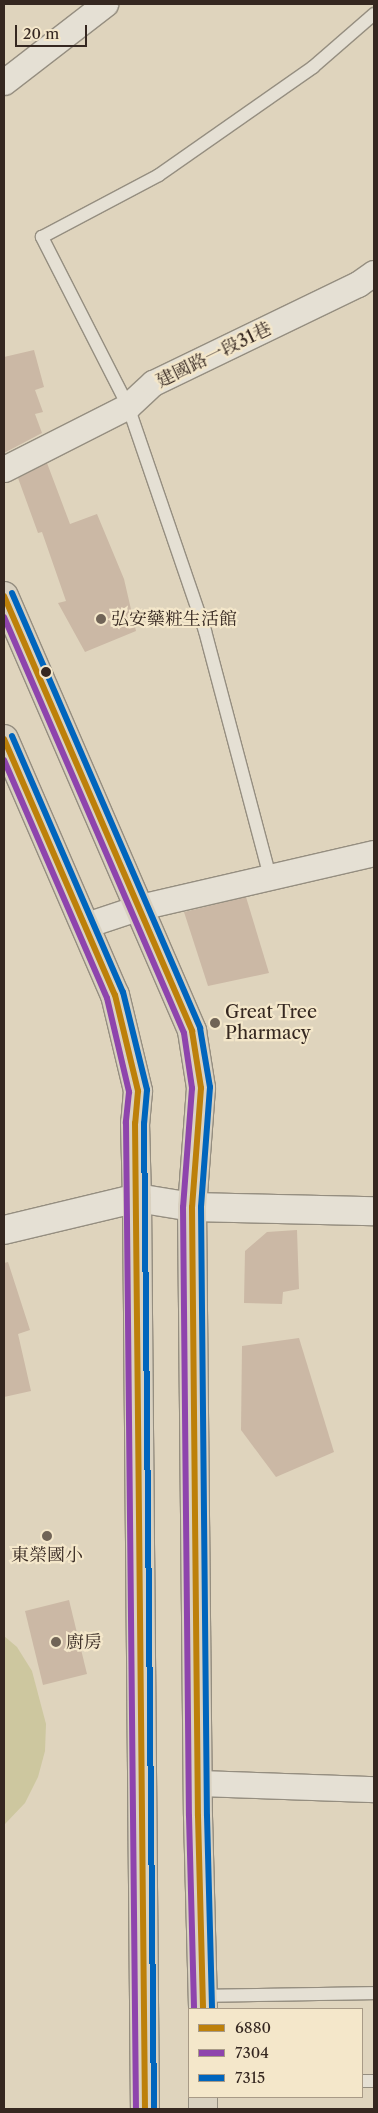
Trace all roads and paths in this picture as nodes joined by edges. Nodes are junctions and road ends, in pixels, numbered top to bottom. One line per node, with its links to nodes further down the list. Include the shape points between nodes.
1 (105, 4): 3 (street)
2 (374, 14): 5 (lane, via 312,67 159,175 42,238)
3 (4, 82)
4 (374, 274): 5 (street, 建國路一段31巷, via 154,383)
5 (128, 406): 6 (street, 建國路一段31巷); 10 (lane, via 206,631)
6 (4, 469)
7 (4, 596): 11 (main road)
8 (4, 739): 12 (main road)
9 (374, 853): 10 (street)
10 (270, 877): 11 (street)
11 (140, 907): 12 (street); 14 (main road, via 192,1031 201,1088)
12 (86, 925): 13 (main road, via 115,995 138,1091 135,1123)
13 (137, 1198): 14 (street); 16 (street); 21 (main road)
14 (192, 1208): 15 (street); 17 (main road)
15 (374, 1211)
16 (4, 1230)
17 (198, 1783): 18 (street); 20 (main road)
18 (374, 1789)
19 (374, 1993): 20 (lane)
20 (202, 2003)
21 (145, 2109)

